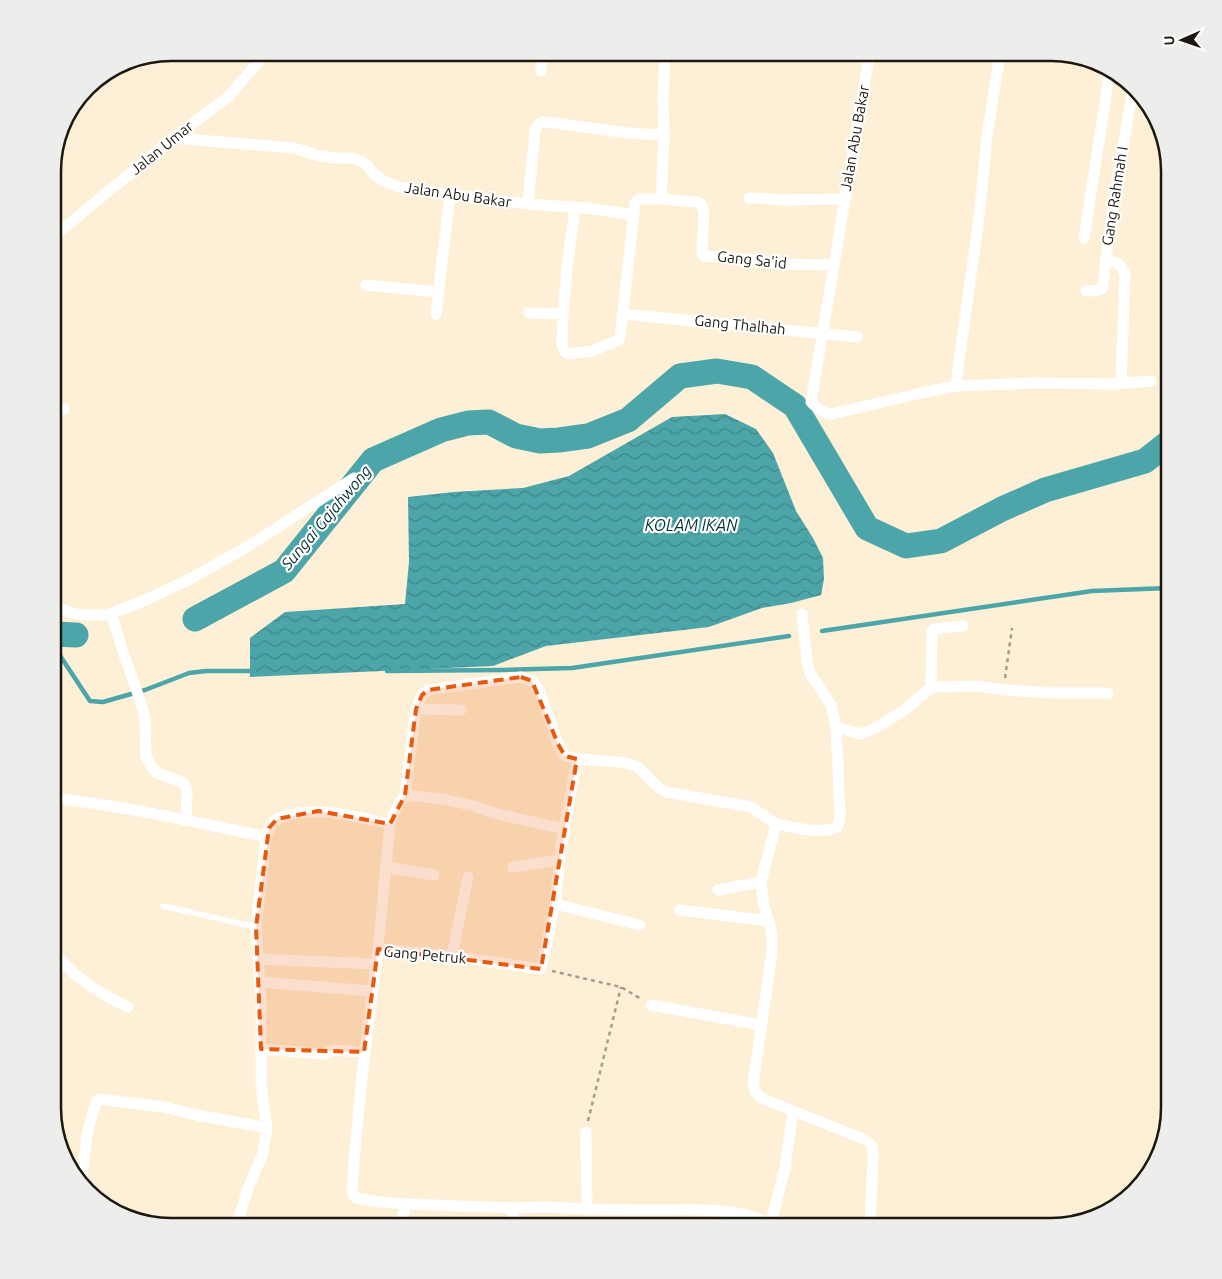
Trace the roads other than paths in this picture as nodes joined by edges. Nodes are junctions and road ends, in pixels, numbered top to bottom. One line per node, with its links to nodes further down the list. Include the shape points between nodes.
1 (258, 61): 10 (street, Jalan Umar, via 228,96)
2 (542, 61): 6 (street)
3 (665, 61): 9 (street)
4 (869, 61): 14 (street, Jalan Abu Bakar)
5 (999, 61): 33 (street)
6 (541, 71)
7 (1109, 78): 19 (street)
8 (1131, 97): 20 (street, Gang Rahmah I)
9 (664, 135): 13 (street); 15 (street, via 541,122 535,130)
10 (173, 138): 11 (street, Jalan Abu Bakar, via 294,148 316,155 352,158 361,160 382,180 398,187); 18 (street, Jalan Umar)
11 (450, 194): 15 (street, Jalan Abu Bakar); 24 (street)
12 (749, 198): 14 (street)
13 (661, 199): 17 (street, via 639,199); 21 (street, Gang Sa'id, via 701,204 704,212 704,256 781,264)
14 (845, 199): 21 (street, Jalan Abu Bakar)
15 (528, 204): 16 (street, Jalan Abu Bakar)
16 (575, 207): 17 (street, Jalan Abu Bakar); 27 (street)
17 (633, 215): 28 (street)
18 (61, 230)
19 (1084, 238)
20 (1106, 261): 23 (street, Gang Rahmah I, via 1103,287); 32 (street, via 1122,266 1125,275)
21 (834, 265): 29 (street, Jalan Abu Bakar)
22 (366, 285): 24 (street)
23 (1086, 291)
24 (438, 292): 26 (street)
25 (529, 312): 27 (street)
26 (436, 314)
27 (563, 314): 28 (street, via 562,346 569,354 592,351 619,340)
28 (622, 314): 29 (street, Gang Thalhah)
29 (824, 334): 30 (street, Gang Thalhah); 33 (street, Jalan Abu Bakar, via 811,402 823,413 832,414)
30 (857, 337)
31 (1151, 380): 32 (street)
32 (1121, 383): 33 (street)
33 (956, 386)
34 (354, 478): 36 (street, via 247,547 190,579)
35 (61, 609): 36 (street, via 80,615)
36 (112, 613): 47 (street, via 141,703 146,757 156,773 182,782 186,787)
37 (802, 614): 43 (street, via 810,673 831,705)
38 (963, 626): 39 (street, via 932,631)
39 (931, 687): 40 (street, via 978,686 1054,693); 43 (street, via 906,709 874,729 860,734)
40 (1108, 693)
41 (416, 710): 42 (street); 44 (street, via 422,694 428,690 521,677 532,681 539,690 558,744 566,756); 45 (street)
42 (461, 710)
43 (836, 727): 49 (street, via 840,815 837,827 818,831)
44 (577, 759): 49 (street, via 634,765 666,792 751,807); 50 (street)
45 (405, 795): 48 (street); 50 (street, via 442,799)
46 (61, 799): 47 (street)
47 (186, 820): 51 (street)
48 (390, 824): 51 (street, via 344,814 297,813 277,819); 53 (street)
49 (776, 824): 57 (street)
50 (564, 829): 52 (street)
51 (266, 837): 64 (street)
52 (559, 860): 54 (street); 59 (street)
53 (386, 867): 55 (street); 65 (street)
54 (513, 867)
55 (434, 875)
56 (468, 877): 66 (street)
57 (761, 882): 58 (street); 62 (street)
58 (718, 890)
59 (554, 904): 63 (street); 66 (street, Gang Petruk, via 541,969)
60 (163, 906): 64 (lane)
61 (680, 910): 62 (street)
62 (769, 921): 74 (street, via 772,952)
63 (640, 925)
64 (256, 927): 68 (street)
65 (378, 949): 66 (street, Gang Petruk); 69 (street, Gang Petruk)
66 (452, 956)
67 (61, 959): 73 (street, via 78,977)
68 (258, 959): 69 (street); 70 (street)
69 (376, 964): 71 (street, Gang Petruk)
70 (259, 982): 71 (street); 75 (street)
71 (372, 991): 76 (street, Gang Petruk)
72 (651, 1005): 74 (street)
73 (128, 1007)
74 (761, 1025): 77 (street, via 754,1091 761,1098)
75 (261, 1049): 76 (street, via 323,1054 334,1050); 78 (street, via 261,1085)
76 (364, 1052): 81 (street, Gang Petruk, via 353,1195 362,1200)
77 (793, 1111): 88 (street, via 785,1168); 89 (street, via 872,1144)
78 (267, 1128): 80 (street, via 99,1098 87,1134); 84 (street, via 262,1156)
79 (586, 1132): 83 (street)
80 (83, 1172)
81 (406, 1204): 82 (street, Gang Petruk); 85 (street)
82 (514, 1208): 83 (street, Gang Petruk); 86 (street)
83 (587, 1209): 87 (street, Gang Petruk, via 696,1210)
84 (239, 1218)
85 (402, 1218)
86 (513, 1218)
87 (757, 1218)
88 (772, 1218)
89 (870, 1218)

